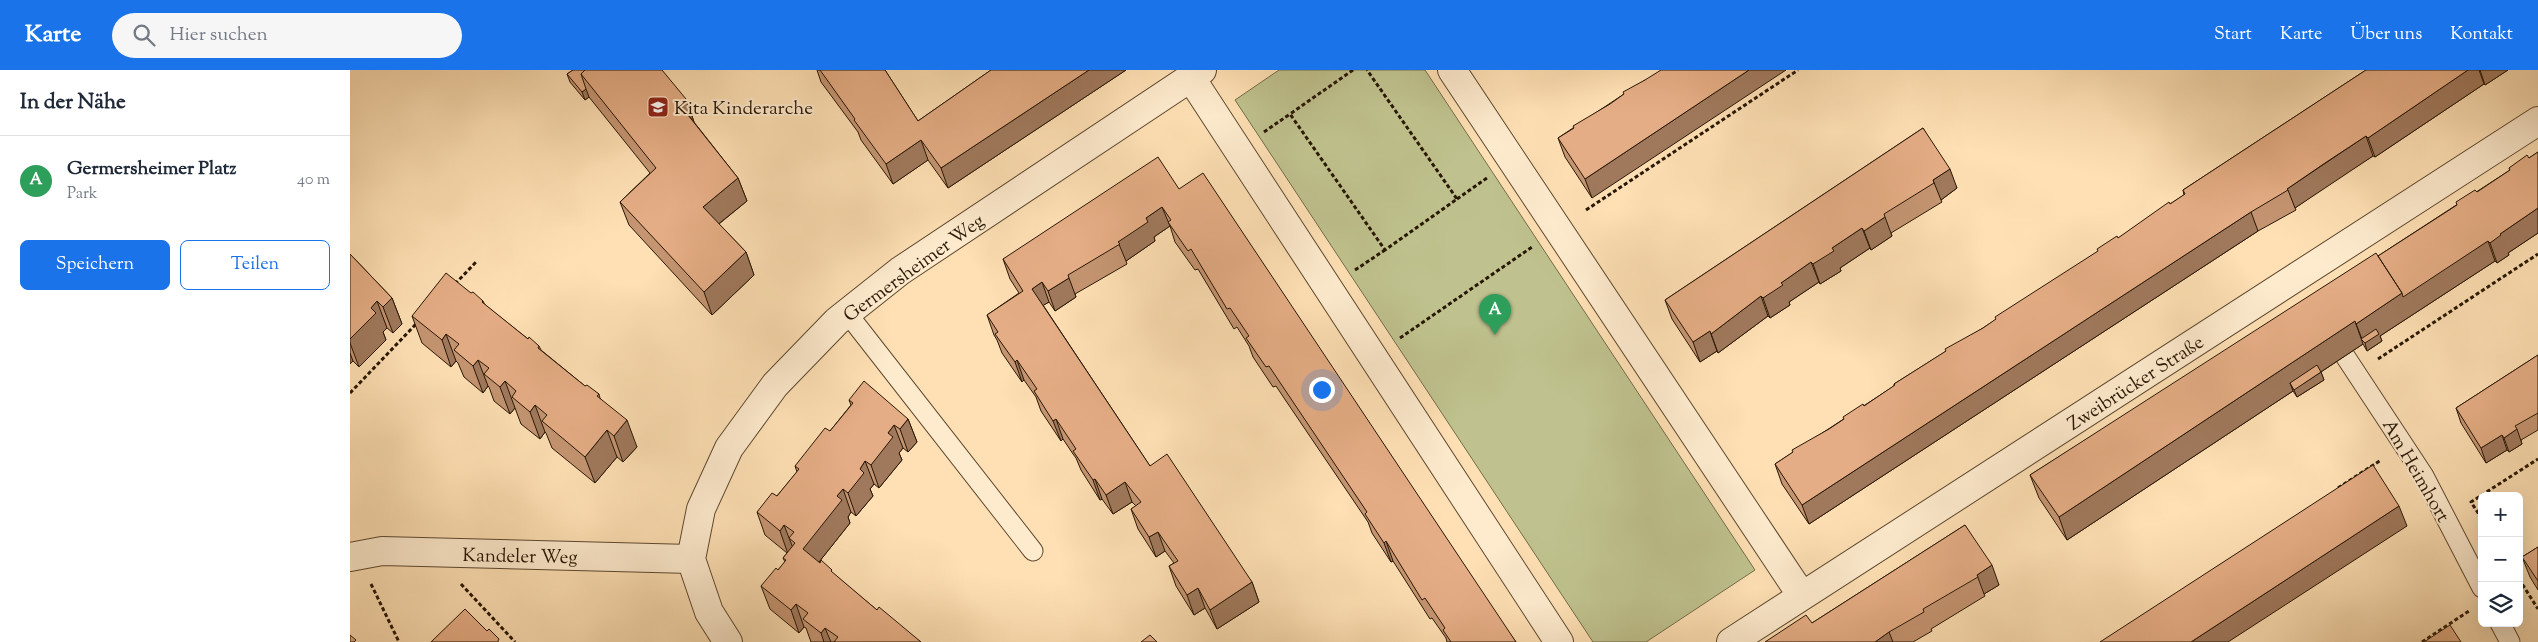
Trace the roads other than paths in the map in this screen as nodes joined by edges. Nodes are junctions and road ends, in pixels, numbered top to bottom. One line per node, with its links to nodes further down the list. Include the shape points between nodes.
1 (1452, 70): 10 (street)
2 (1196, 74): 4 (street, Germersheimer Weg, via 900,271); 13 (street)
3 (2538, 121): 10 (street, Zweibrücker Straße)
4 (847, 313): 6 (lane); 8 (street, Germersheimer Weg, via 775,385 728,448 701,509)
5 (2346, 356): 9 (lane, Am Heimhort, via 2424,476)
6 (1033, 551)
7 (350, 557): 8 (street, Kandeler Weg, via 382,551)
8 (691, 559): 12 (street, via 709,612)
9 (2479, 582)
10 (1802, 596): 14 (street, Zweibrücker Straße)
11 (2502, 627): 15 (lane)
12 (728, 642)
13 (1559, 642)
14 (1732, 642)
15 (2510, 642)

